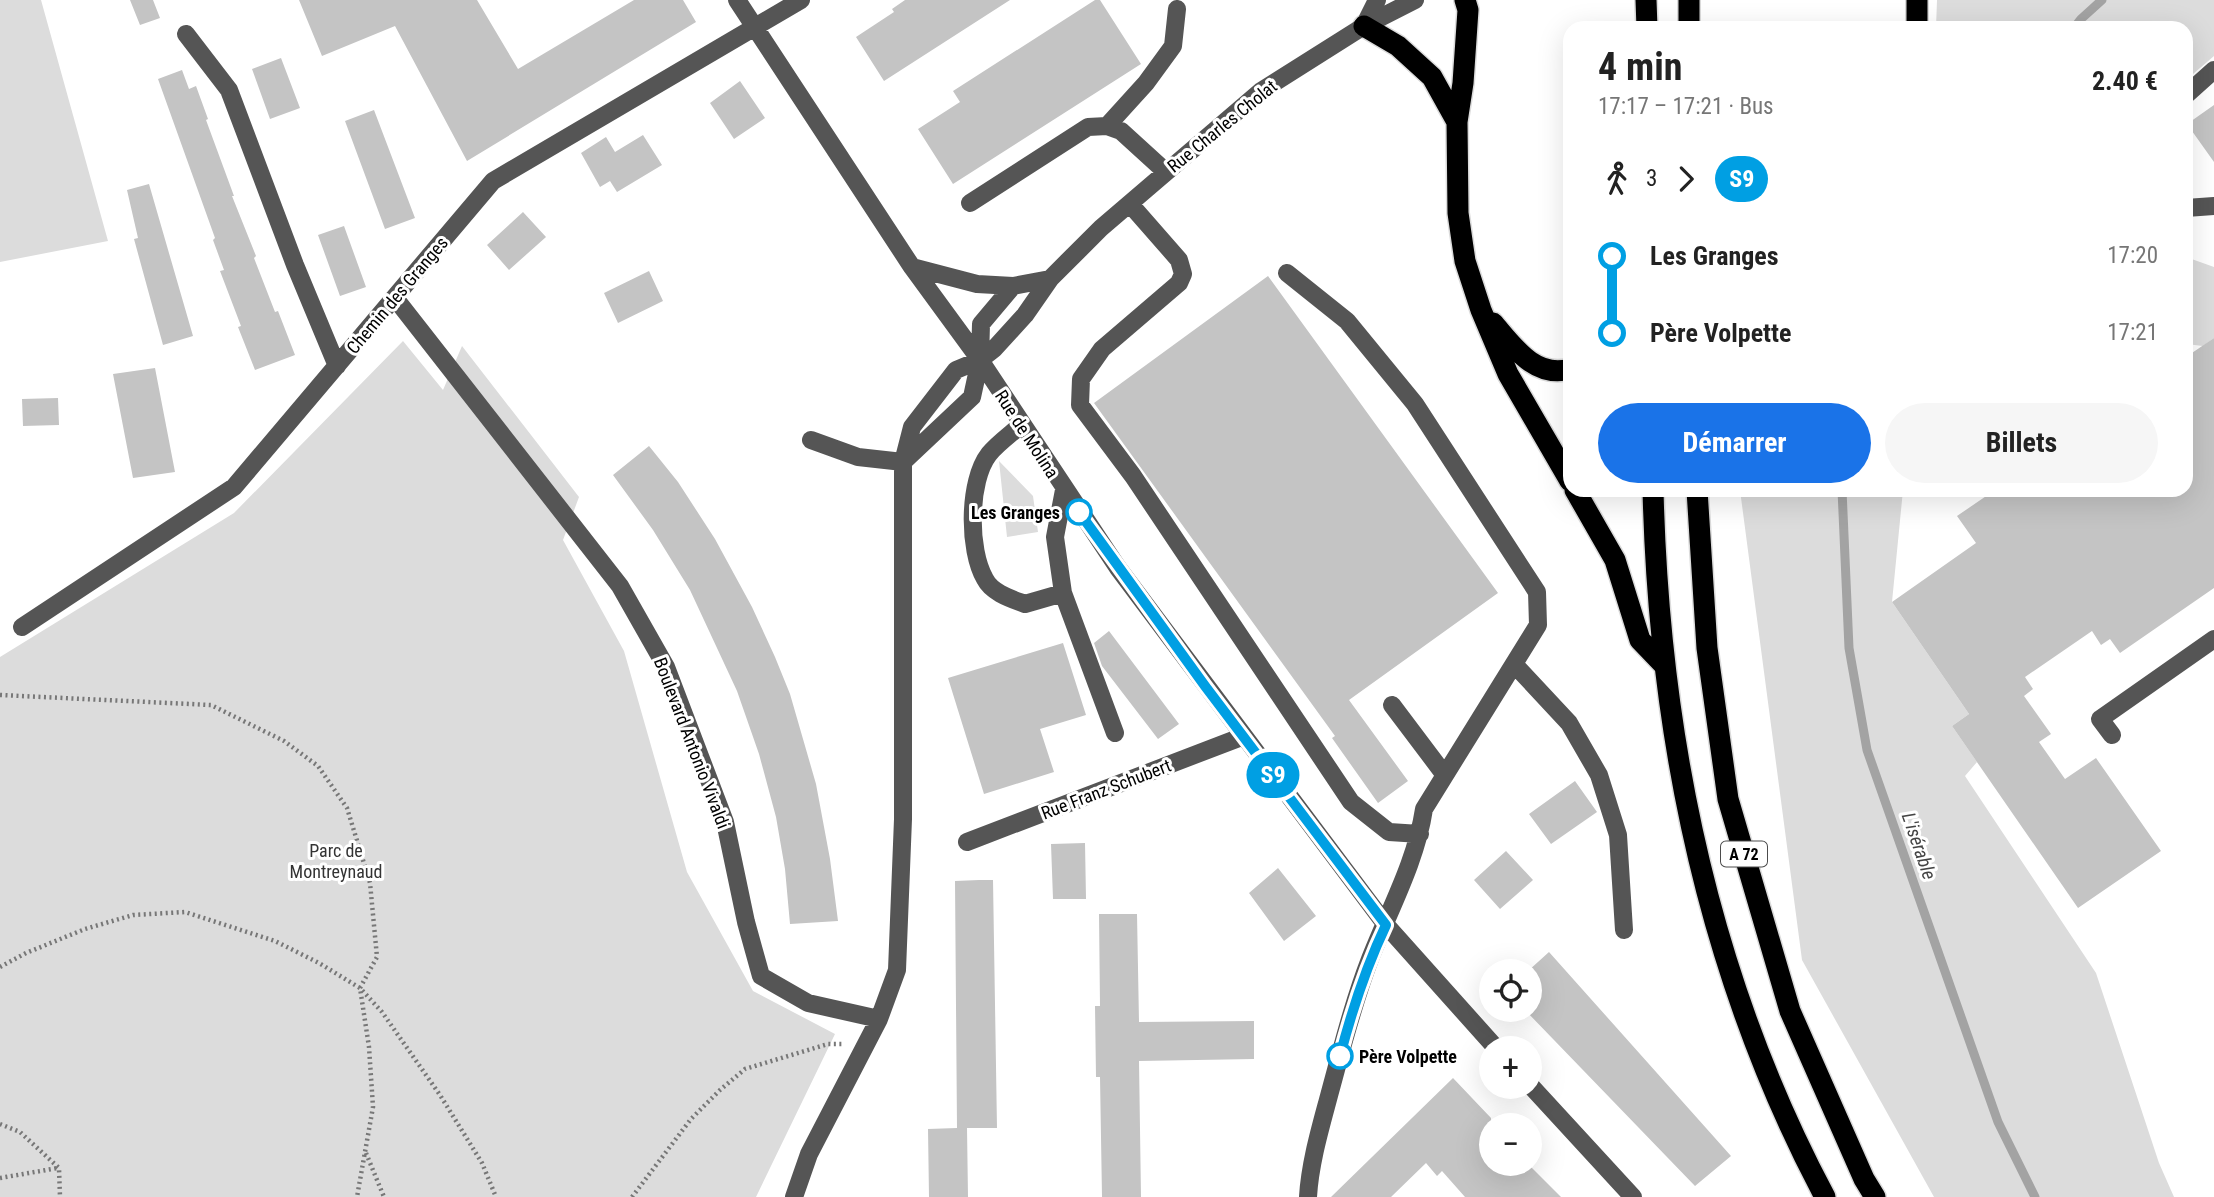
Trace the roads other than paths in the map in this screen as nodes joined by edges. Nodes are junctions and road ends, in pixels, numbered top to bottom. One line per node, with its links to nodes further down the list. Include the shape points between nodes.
1 (801, 0): 14 (street, Chemin des Granges)
2 (1377, 0): 13 (street)
3 (1415, 0): 13 (street, Rue Charles Cholat)
4 (1465, 0): 18 (highway, via 1468,10)
5 (1646, 0): 10 (highway)
6 (1689, 0): 11 (highway)
7 (1917, 0): 12 (highway)
8 (738, 1): 14 (street, Rue de Molina)
9 (1177, 9): 19 (street, via 1173,46)
10 (1647, 21)
11 (1689, 21)
12 (1917, 21)
13 (1364, 26): 18 (highway, via 1398,46 1432,77); 20 (street, Rue Charles Cholat, via 1261,91)
14 (754, 27): 25 (street, Rue de Molina); 29 (street, Chemin des Granges, via 493,181)
15 (186, 34): 32 (street, via 229,90)
16 (2214, 70): 17 (street)
17 (2193, 90)
18 (1457, 122): 30 (highway, via 1458,213 1465,261)
19 (1107, 126): 20 (street, via 1121,131); 21 (street, via 1088,127)
20 (1166, 172): 22 (street, Rue Charles Cholat)
21 (970, 203)
22 (1130, 204): 27 (street, Rue Charles Cholat); 52 (street, via 1179,260 1183,274 1158,303 1102,349 1081,379 1080,405 1133,476 1351,802 1389,832)
23 (2214, 206): 24 (street)
24 (2193, 208)
25 (912, 267): 28 (street, via 977,284); 31 (street, Rue de Molina)
26 (1287, 274): 45 (street, via 1348,321 1415,404 1537,592 1538,625)
27 (1049, 279): 28 (street); 31 (street, Rue Charles Cholat, via 1009,333)
28 (1013, 286): 31 (street, via 981,324)
29 (396, 298): 32 (street, Chemin des Granges); 56 (street, Boulevard Antonio Vivaldi, via 620,586 666,667 725,822 761,976 808,1003)
30 (1481, 310): 33 (highway, via 1539,369); 37 (highway, via 1508,374)
31 (979, 360): 34 (street, Rue de Molina); 36 (street, via 972,397); 36 (street, via 956,370 912,427)
32 (338, 366): 43 (street, Chemin des Granges, via 234,488)
33 (1563, 372)
34 (1021, 425): 38 (street, Rue de Molina); 42 (street, via 989,455 977,481 972,504 976,556 985,581 1002,595 1025,604)
35 (811, 440): 36 (street, via 858,457)
36 (903, 462): 56 (street, via 903,819 897,970)
37 (1563, 469)
38 (1064, 489): 42 (street, via 1055,537); 50 (street, Rue de Molina)
39 (1579, 497): 46 (highway, via 1615,560 1640,640)
40 (1653, 497): 46 (highway, A 72)
41 (1699, 497): 63 (highway, A 72, via 1707,648 1728,799 1790,1011)
42 (1063, 593): 48 (street)
43 (22, 627)
44 (2214, 639): 49 (street, via 2100,719)
45 (1514, 664): 51 (street); 55 (street, via 1569,723 1599,775 1618,835)
46 (1664, 665): 62 (highway, A 72, via 1687,811 1721,944 1781,1105)
47 (1392, 705): 51 (street)
48 (1115, 733)
49 (2112, 735)
50 (1244, 736): 53 (street, Rue Franz Schubert); 54 (street, Rue de Molina)
51 (1444, 774): 52 (street, via 1424,809)
52 (1420, 834): 54 (street)
53 (967, 842)
54 (1386, 925): 57 (street, Rue de Molina); 59 (street, via 1350,1016)
55 (1624, 930)
56 (879, 1019): 60 (street, via 809,1154)
57 (1485, 1036)
58 (1542, 1097): 61 (street)
59 (1306, 1194)
60 (794, 1197)
61 (1633, 1197)
62 (1825, 1197)
63 (1875, 1197)

